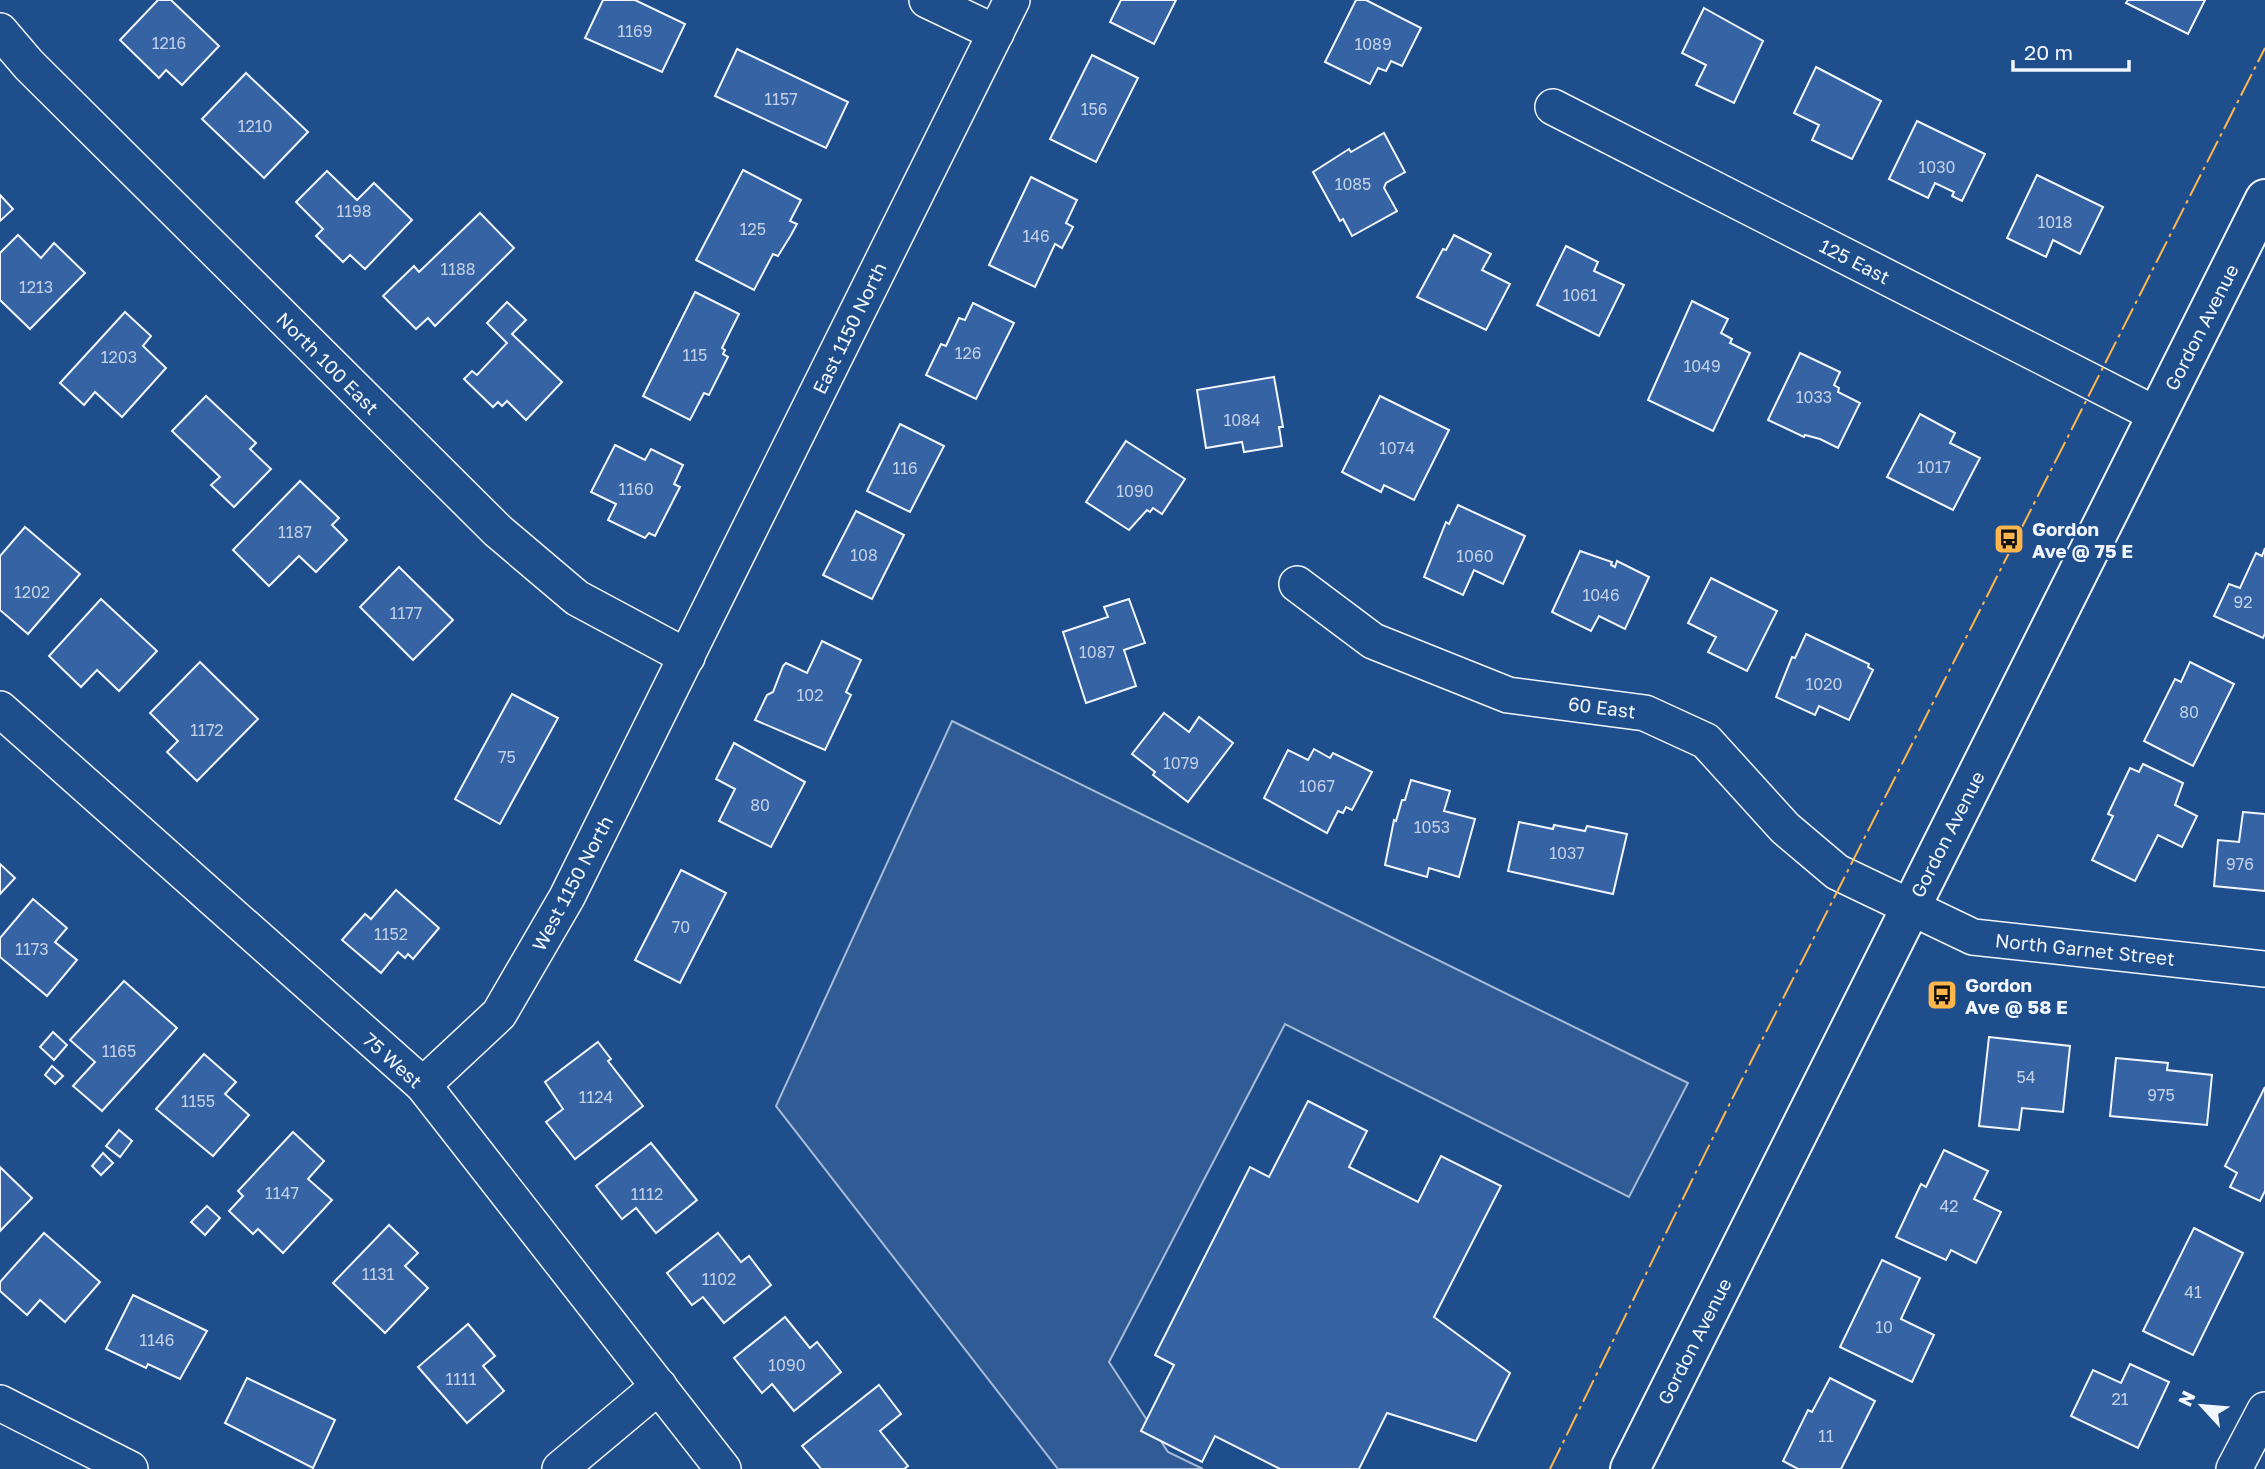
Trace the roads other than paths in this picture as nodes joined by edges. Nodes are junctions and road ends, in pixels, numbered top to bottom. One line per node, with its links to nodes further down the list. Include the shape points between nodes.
1 (927, 0): 4 (street)
2 (1012, 0): 4 (street, East 1150 North)
3 (0, 31): 9 (street, North 100 East, via 498,531 578,598)
4 (996, 33): 9 (street, East 1150 North)
5 (1553, 107): 7 (street, 125 East)
6 (2265, 199): 7 (main road, Gordon Avenue)
7 (2157, 415): 11 (main road, Gordon Avenue)
8 (1297, 584): 11 (street, 60 East, via 1373,641 1508,695 1645,713 1706,741 1785,828 1837,872)
9 (687, 657): 13 (street, West 1150 North, via 567,897 499,1014)
10 (0, 709): 13 (street, 75 West)
11 (1910, 908): 12 (street, North Garnet Street, via 1973,937); 20 (main road, Gordon Avenue)
12 (2265, 970)
13 (423, 1086): 14 (street, 75 West)
14 (659, 1386): 18 (street); 19 (street, 75 West)
15 (0, 1403): 17 (street)
16 (2265, 1410): 21 (street)
17 (130, 1469)
18 (560, 1469)
19 (723, 1469)
20 (1630, 1469)
21 (2234, 1469)

